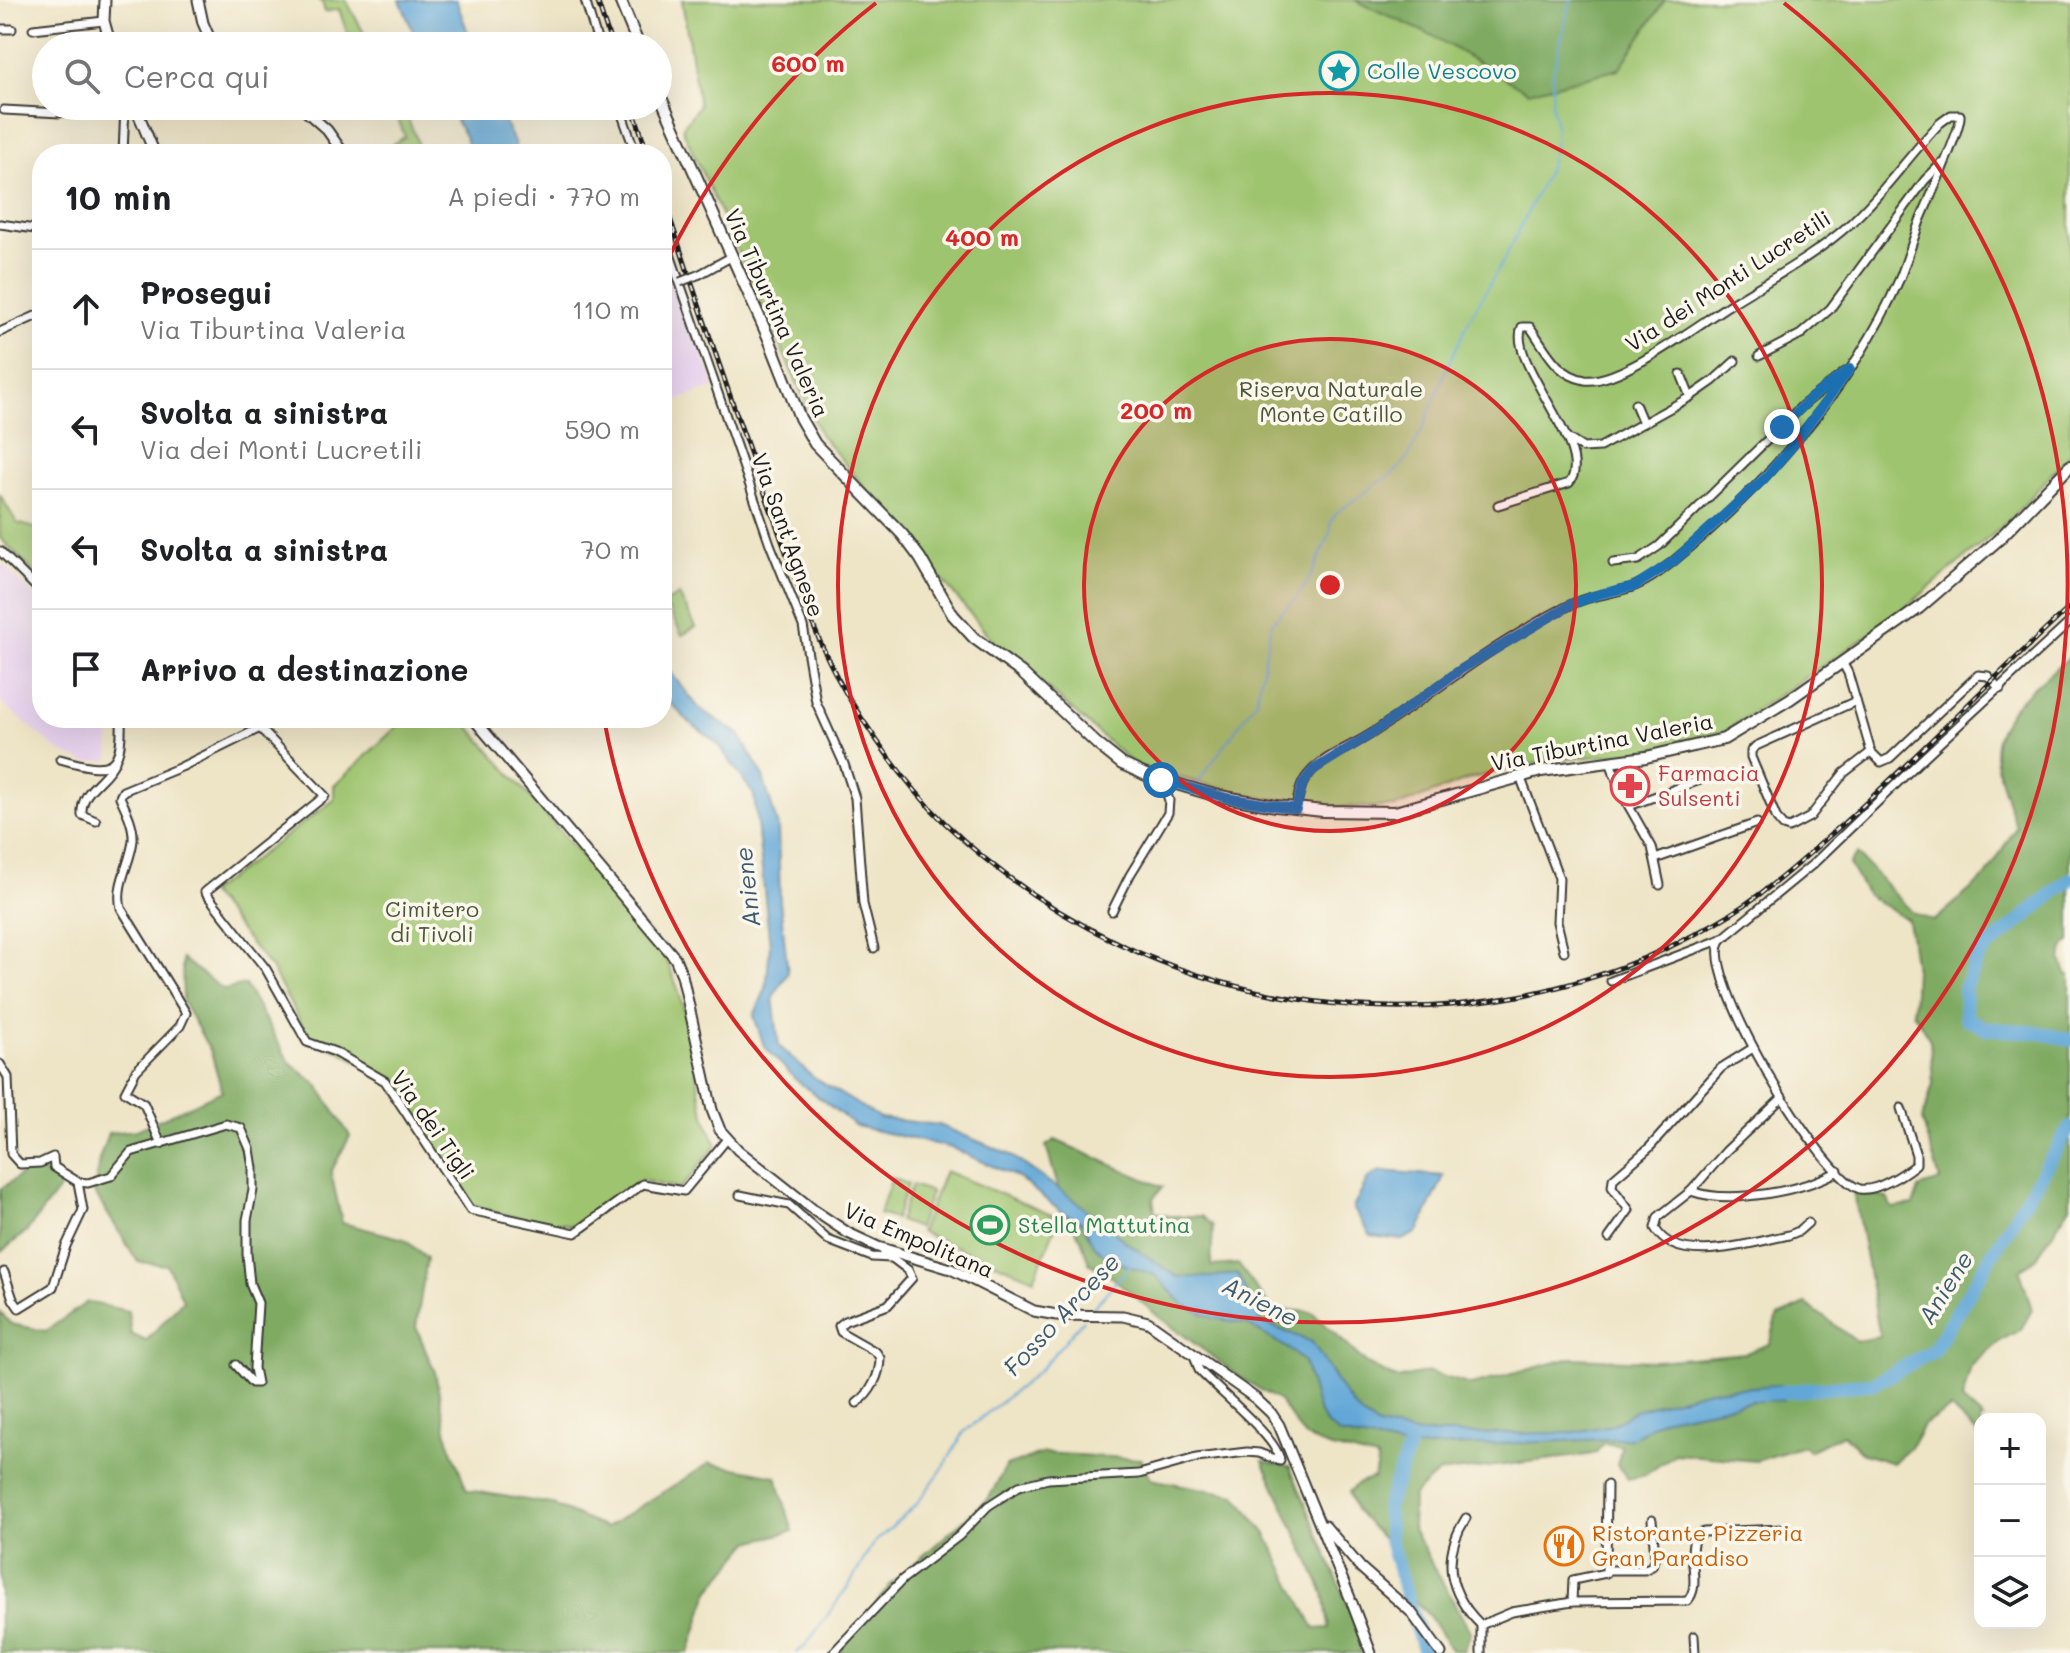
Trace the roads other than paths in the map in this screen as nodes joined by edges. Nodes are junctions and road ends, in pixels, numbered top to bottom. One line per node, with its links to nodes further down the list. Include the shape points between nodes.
1 (105, 0): 5 (main road)
2 (198, 0): 10 (main road)
3 (585, 0): 11 (street)
4 (620, 0): 12 (main road)
5 (104, 21): 8 (street); 9 (main road)
6 (0, 29): 7 (street)
7 (12, 29)
8 (33, 29)
9 (107, 32)
10 (207, 32)
11 (595, 32)
12 (633, 32)
13 (4, 110): 14 (street)
14 (32, 112)
15 (124, 120): 20 (street)
16 (141, 120): 21 (main road)
17 (316, 120): 22 (main road)
18 (624, 120): 23 (street)
19 (671, 120): 27 (main road, Via Tiburtina Valeria)
20 (123, 144)
21 (151, 144)
22 (337, 144)
23 (632, 144)
24 (1943, 163): 32 (street, via 1830,309 1801,334); 34 (street, Via dei Monti Lucretili, via 1899,279); 39 (street, Via dei Monti Lucretili, via 1961,121 1957,114 1937,126 1886,187 1834,237 1658,352 1604,379 1566,373 1530,327 1522,327 1519,336 1527,359)
25 (0, 224): 26 (street)
26 (32, 229)
27 (731, 257): 29 (street, bridge); 59 (main road, Via Tiburtina Valeria, via 808,433 911,544 963,628 1027,678 1109,755)
28 (672, 259): 29 (street, Via Sant'Agnese)
29 (680, 282): 69 (street, Via Sant'Agnese, via 803,626 816,702 856,800 862,900)
30 (32, 317): 31 (street)
31 (1, 329)
32 (1759, 356)
33 (1735, 361): 36 (street)
34 (1850, 369): 43 (street, via 1803,405 1659,546 1638,560); 62 (street, Via dei Monti Lucretili, via 1764,479 1674,561 1635,586 1572,604 1460,670 1313,770)
35 (1681, 374): 36 (street)
36 (1690, 397): 38 (street)
37 (1635, 404): 38 (street)
38 (1643, 423): 39 (street, via 1594,449)
39 (1564, 436): 41 (street, via 1577,468 1569,483)
40 (2070, 466): 46 (main road, Via Tiburtina Valeria, via 1962,572)
41 (1498, 505)
42 (0, 551): 44 (street)
43 (1613, 563)
44 (32, 583)
45 (2070, 622): 47 (street)
46 (1842, 662): 48 (street); 55 (main road, Via Tiburtina Valeria, via 1730,736)
47 (2000, 689): 52 (street, via 1988,676 1978,675 1890,758 1879,761); 68 (street, via 1813,864)
48 (1856, 701): 52 (street); 52 (street, via 1756,746 1751,757 1777,819 1789,828 1810,817 1840,777)
49 (121, 728): 54 (street)
50 (260, 728): 76 (street, Via dei Tigli, via 325,796 205,892 266,969 307,1042 385,1081 470,1210 575,1233 643,1184 684,1191); 77 (street, via 123,791 120,797 133,838 118,896 121,908 186,1013 136,1071 125,1092 144,1104)
51 (481, 728): 76 (main road, Via Empolitana, via 675,958 712,1110)
52 (1871, 752)
53 (60, 759): 54 (street, via 102,767)
54 (116, 760): 63 (street, via 82,803 82,815)
55 (1610, 762): 57 (street); 58 (main road, Via Tiburtina Valeria)
56 (1637, 770): 57 (street)
57 (1614, 774): 61 (street)
58 (1520, 776): 62 (main road, Via Tiburtina Valeria, via 1395,812); 70 (street, via 1559,878 1557,922)
59 (1161, 780): 62 (main road, Via Tiburtina Valeria); 67 (street, via 1168,813)
60 (1700, 780): 61 (street)
61 (1629, 806): 65 (street)
62 (1296, 809)
63 (96, 821)
64 (1757, 823): 65 (street)
65 (1655, 859): 66 (street)
66 (1660, 885)
67 (1112, 911)
68 (1722, 939): 71 (street); 72 (street, via 1717,950 1722,976)
69 (874, 948)
70 (1564, 951)
71 (1611, 981)
72 (1753, 1048): 74 (street); 83 (street, via 1721,1068 1613,1179 1613,1188 1629,1210)
73 (0, 1064): 79 (street, via 8,1077 11,1154 20,1164 53,1157 54,1167)
74 (1782, 1098): 78 (street); 80 (street)
75 (1901, 1108): 78 (street, via 1916,1155 1914,1167 1865,1189 1850,1184)
76 (727, 1139): 84 (main road, Via Empolitana, via 825,1218)
77 (161, 1144): 79 (street, via 131,1152 111,1176); 88 (street, via 226,1124 241,1128 250,1149 253,1190 247,1254 258,1303 257,1383)
78 (1838, 1171): 80 (street, via 1811,1183 1734,1197)
79 (78, 1182): 86 (street, via 83,1210 53,1287 19,1308)
80 (1691, 1191): 82 (street, via 1655,1224 1661,1236 1682,1248 1754,1242 1796,1233)
81 (740, 1195): 85 (street, via 789,1205 828,1240 872,1257)
82 (1808, 1223)
83 (1609, 1238)
84 (878, 1247): 85 (street); 87 (main road, Via Empolitana, via 946,1267 1043,1314 1143,1320)
85 (894, 1258): 89 (street, via 912,1275 909,1283 888,1305 839,1328 880,1358 876,1378)
86 (4, 1272)
87 (1195, 1358): 91 (main road, Via Empolitana, via 1273,1415); 101 (street, via 1199,1370 1278,1451 1280,1461 1247,1452 1196,1458 1139,1474 1019,1486 903,1579)
88 (236, 1365)
89 (857, 1403)
90 (1607, 1485): 96 (street)
91 (1318, 1517): 95 (main road); 97 (main road, Via Empolitana)
92 (1466, 1518): 99 (street, via 1454,1540 1452,1577 1463,1605)
93 (1652, 1520): 96 (street, via 1652,1566)
94 (1785, 1529): 98 (street, via 1696,1535 1693,1591 1687,1601)
95 (1360, 1567): 97 (main road, via 1347,1566); 103 (main road, via 1411,1612)
96 (1608, 1570): 98 (street, via 1573,1580)
97 (1342, 1576): 102 (main road, Via Empolitana)
98 (1572, 1602): 99 (street, via 1525,1609)
99 (1481, 1625): 104 (street)
100 (1694, 1636): 105 (street)
101 (833, 1653)
102 (1371, 1653)
103 (1441, 1653)
104 (1481, 1653)
105 (1695, 1653)

